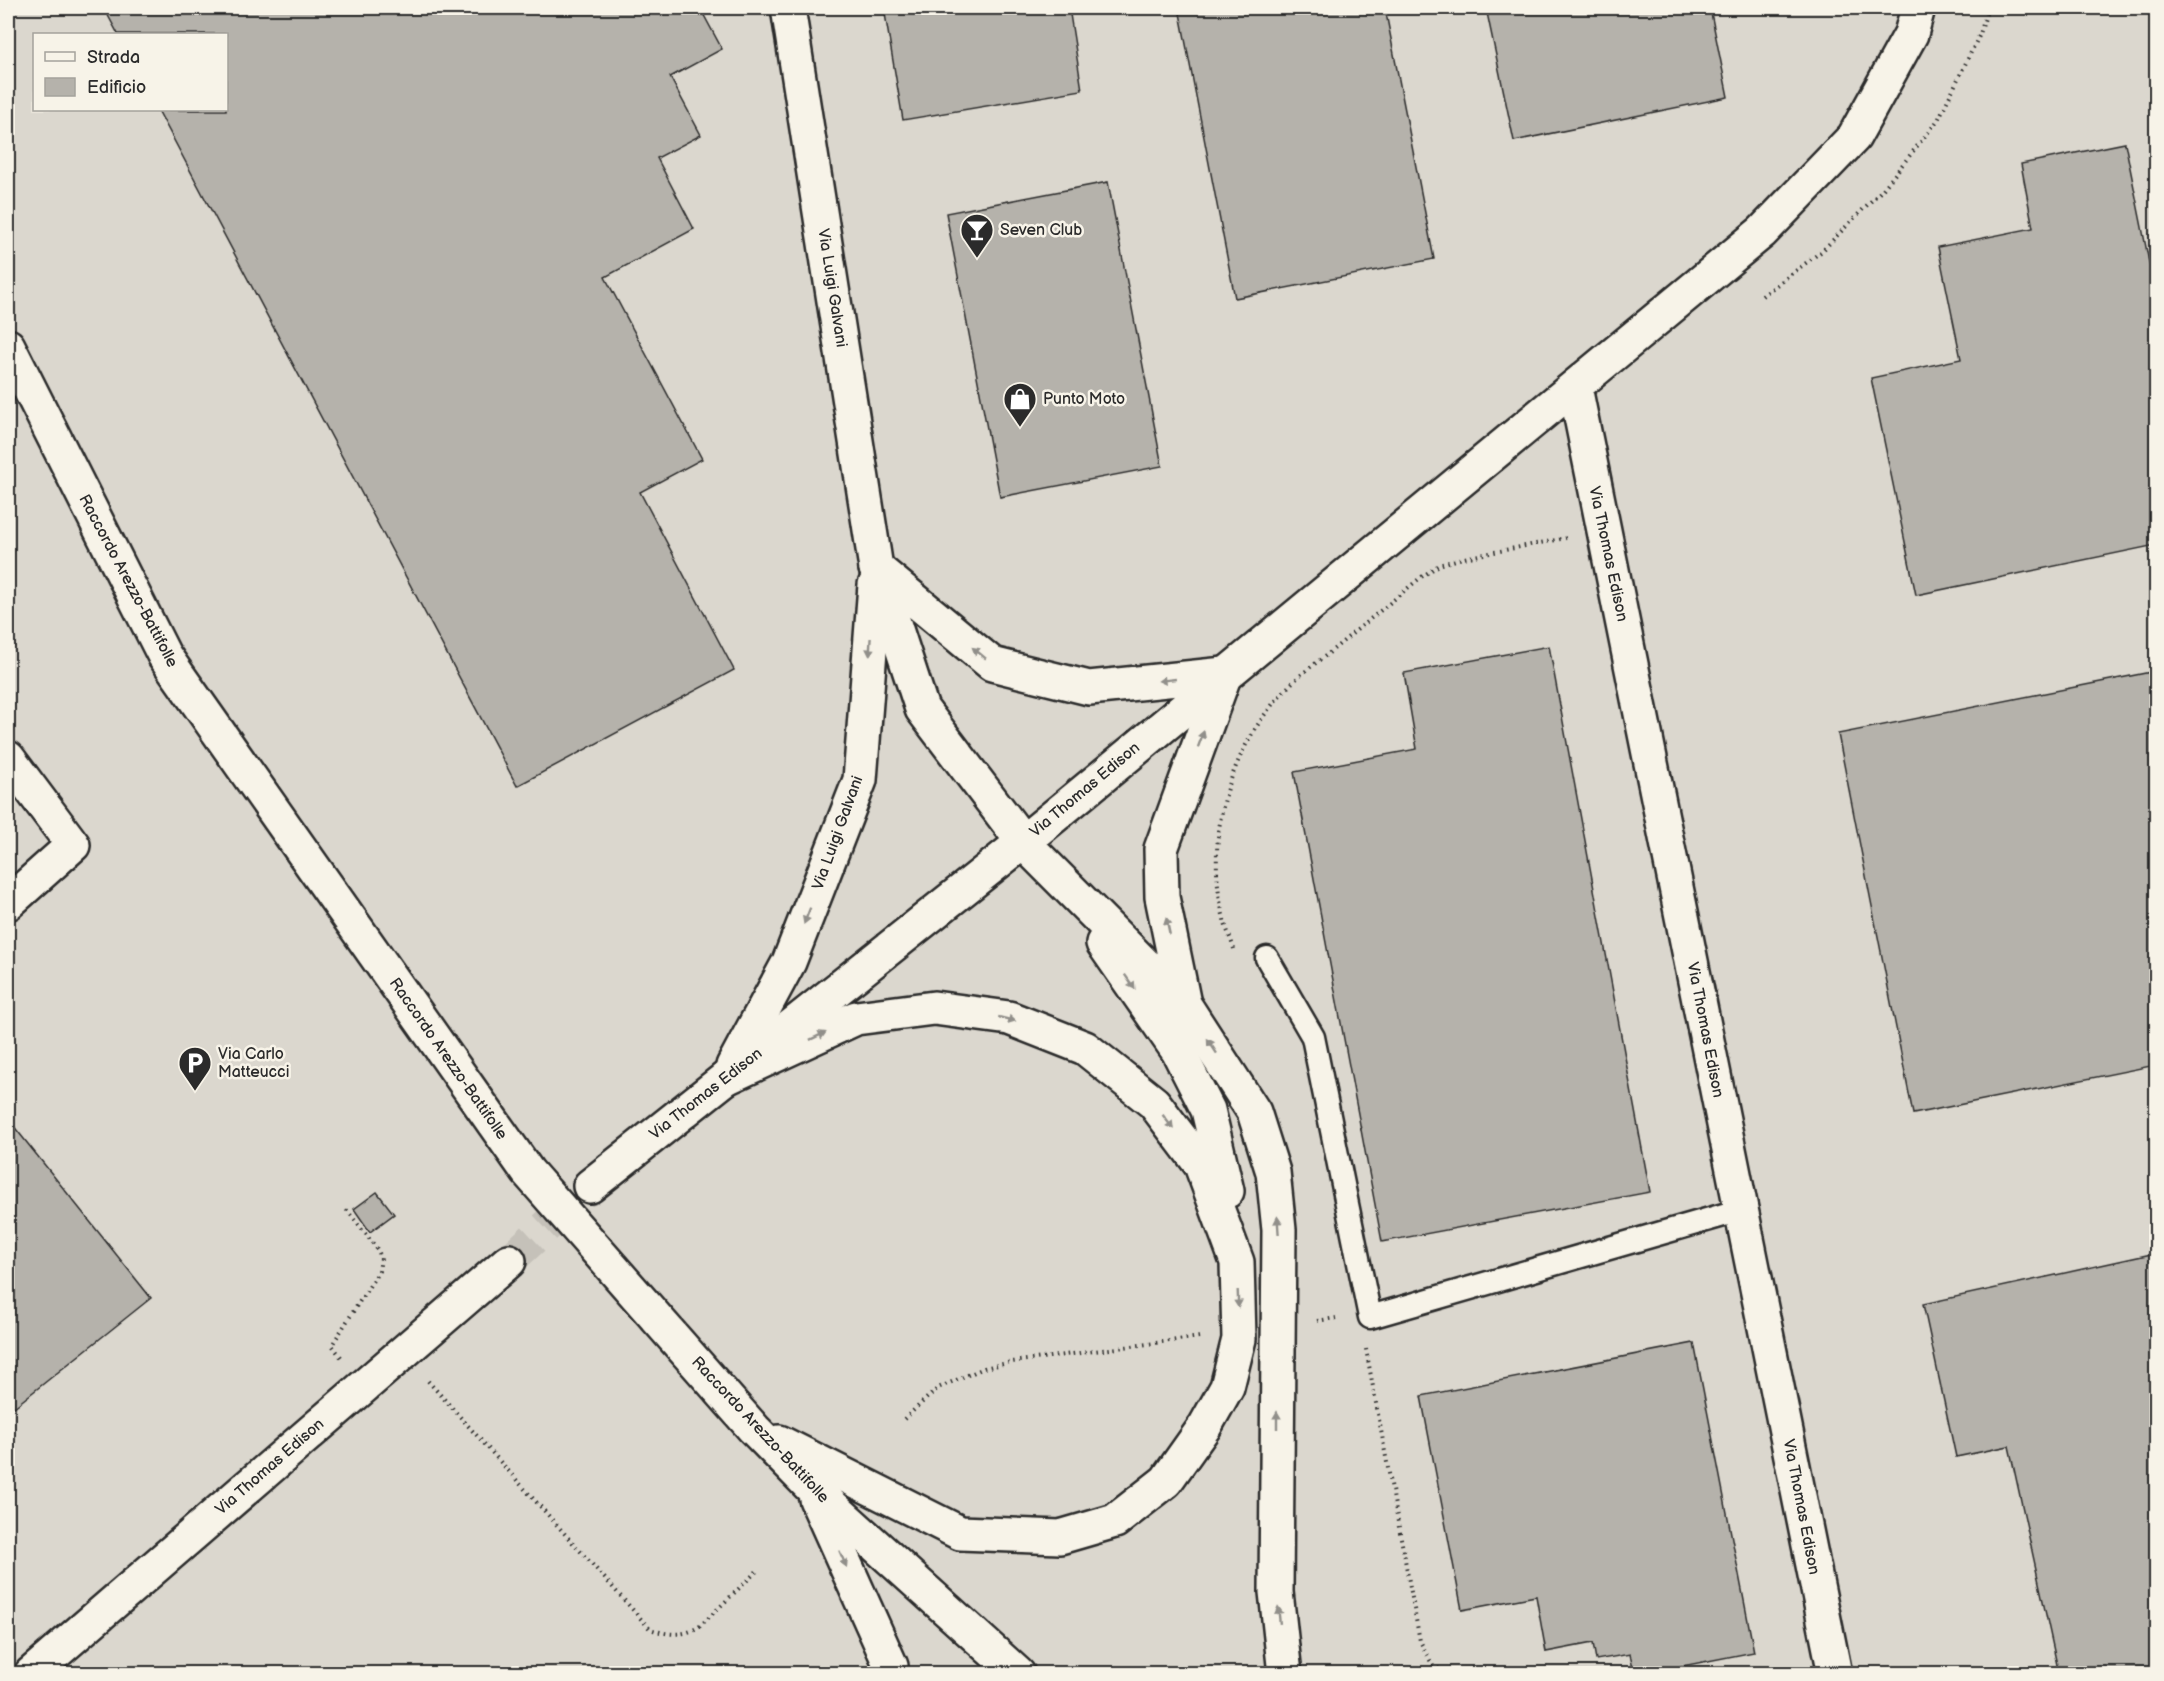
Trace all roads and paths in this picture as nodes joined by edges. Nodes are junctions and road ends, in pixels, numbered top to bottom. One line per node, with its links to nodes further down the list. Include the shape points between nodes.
1 (788, 8): 8 (street, Via Luigi Galvani)
2 (1918, 8): 6 (street, Via Thomas Edison, via 1911,34 1854,137 1762,232)
3 (1988, 8): 4 (path, via 1980,34 1931,129 1883,189 1829,244)
4 (1762, 296)
5 (8, 346): 30 (street, Raccordo Arezzo-Battifolle, via 164,655 528,1172)
6 (1575, 387): 7 (street, Via Thomas Edison); 9 (street, Via Thomas Edison)
7 (1604, 531): 14 (path, via 1439,565 1288,687 1261,719 1242,752 1229,785 1219,829 1216,873 1224,920); 20 (street, Via Thomas Edison)
8 (876, 568): 9 (street, one-way to 8, via 1089,688 992,664); 11 (street, Via Luigi Galvani, via 922,709); 17 (street, Via Luigi Galvani, one-way to 17, via 860,780 789,962)
9 (1225, 674): 11 (street, Via Thomas Edison); 16 (street, one-way to 9, via 1162,897 1161,849)
10 (8, 758): 13 (street, via 74,845)
11 (1023, 842): 12 (street, Via Luigi Galvani); 17 (street, Via Thomas Edison)
12 (1048, 865): 16 (street); 22 (street, one-way to 22, via 1178,1050 1208,1110 1226,1184)
13 (8, 903)
14 (1236, 955)
15 (1267, 958): 20 (lane, via 1313,1037 1370,1317)
16 (1184, 1004): 36 (street, one-way to 16, via 1276,1592 1279,1230 1273,1172 1254,1112)
17 (726, 1078): 18 (street, Via Thomas Edison); 22 (street, one-way to 22, via 856,1018 934,1008 1009,1018 1085,1048 1154,1103 1201,1165)
18 (590, 1186)
19 (346, 1209): 28 (path, via 381,1258 379,1271 332,1345)
20 (1741, 1210): 38 (street, Via Thomas Edison)
21 (509, 1261): 28 (street, Via Thomas Edison)
22 (1237, 1262): 30 (street, one-way to 30, via 1239,1339 1227,1388 1166,1481 1115,1521 1060,1537 960,1533)
23 (1341, 1317): 24 (path)
24 (1313, 1321)
25 (1203, 1336): 29 (path, via 984,1368 938,1388)
26 (1364, 1339): 37 (path, via 1420,1641 1434,1666)
27 (421, 1379): 32 (path, via 429,1382 650,1629 665,1634 689,1634)
28 (364, 1386): 33 (street, Via Thomas Edison)
29 (904, 1419)
30 (754, 1429): 31 (street, Raccordo Arezzo-Battifolle)
31 (810, 1486): 34 (street, one-way to 34, via 891,1666); 35 (street, Raccordo Arezzo-Battifolle)
32 (758, 1570)
33 (31, 1674)
34 (891, 1674)
35 (1018, 1674)
36 (1285, 1674)
37 (1452, 1674)
38 (1835, 1674)

